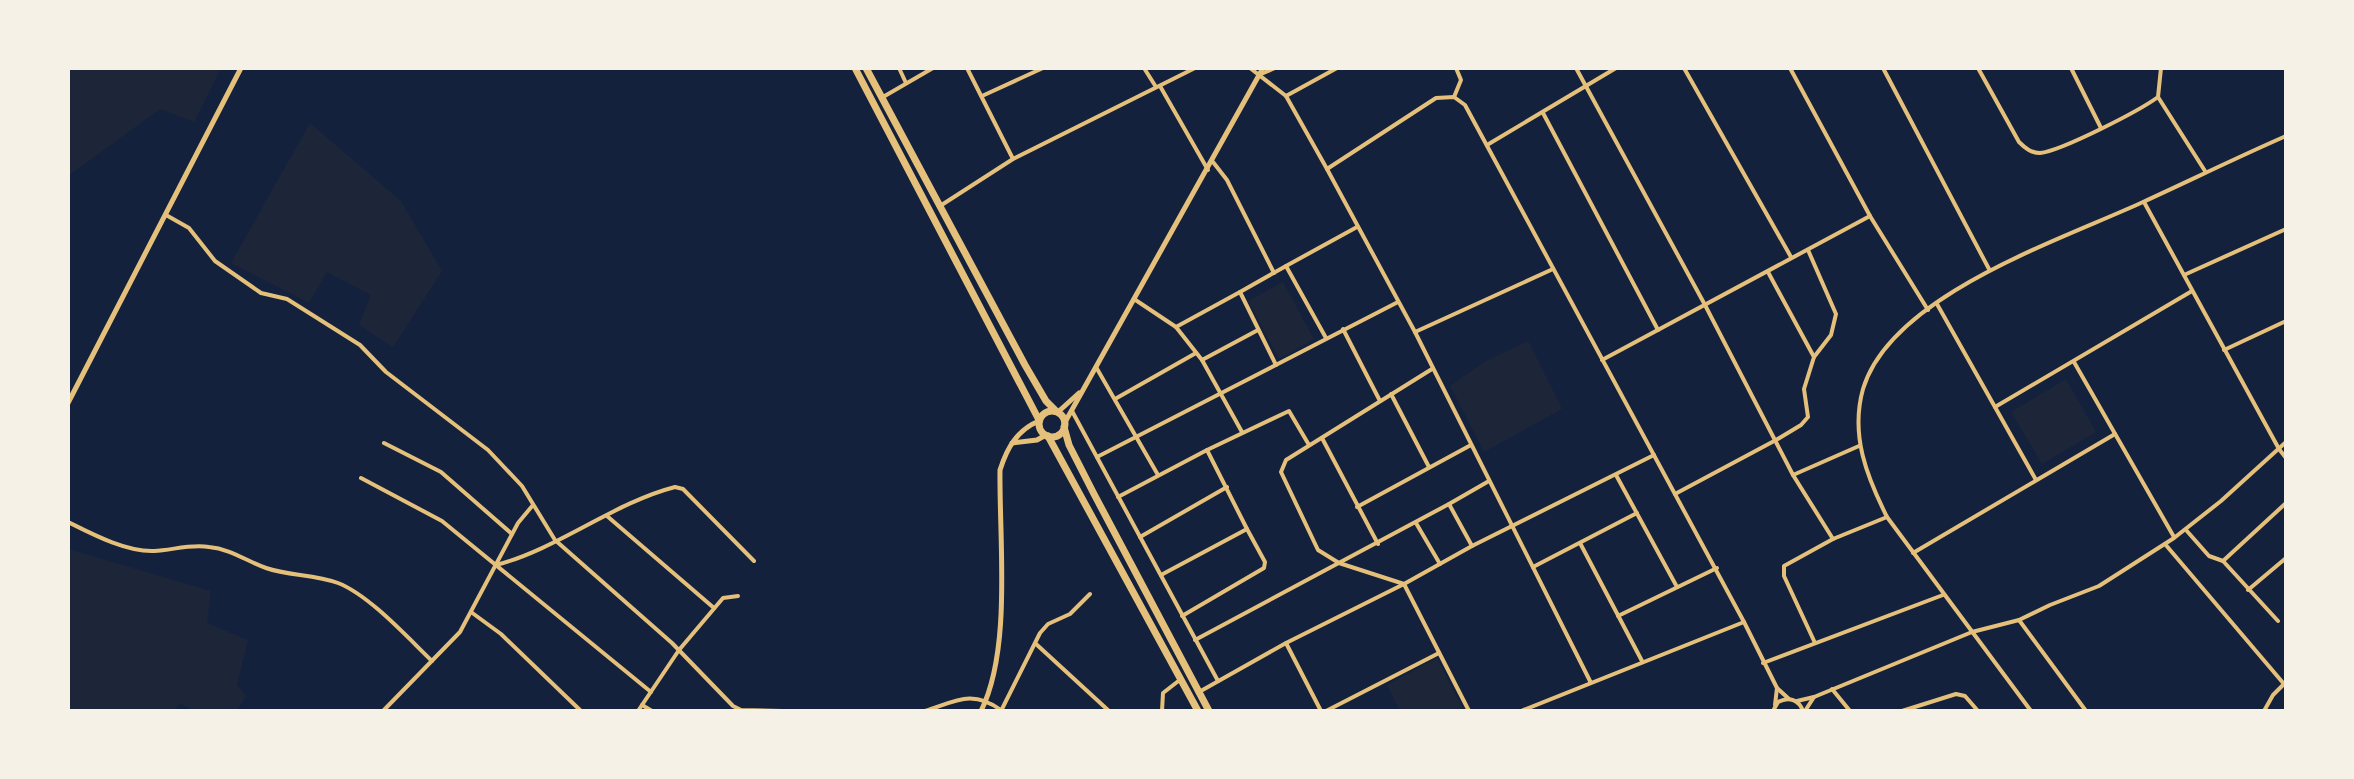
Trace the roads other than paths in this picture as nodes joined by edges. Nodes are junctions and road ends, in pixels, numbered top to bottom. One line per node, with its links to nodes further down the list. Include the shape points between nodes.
1 (241, 68): 43 (street)
2 (855, 68): 87 (highway)
3 (866, 68): 31 (highway)
4 (899, 68): 24 (street)
5 (933, 68): 24 (street)
6 (967, 68): 27 (street)
7 (1043, 68): 27 (street)
8 (1144, 68): 25 (street)
9 (1195, 68): 25 (street)
10 (1250, 68): 23 (street)
11 (1263, 68): 23 (street)
12 (1275, 68): 23 (street)
13 (1337, 68): 28 (street)
14 (1456, 68): 29 (street, via 1461,80)
15 (1576, 68): 26 (street)
16 (1616, 68): 26 (street)
17 (1684, 68): 48 (street)
18 (1790, 68): 44 (street)
19 (1883, 68): 51 (street)
20 (1978, 68): 33 (street, via 2027,150 2052,149)
21 (2071, 68): 33 (street)
22 (2161, 68): 30 (street)
23 (1259, 75): 28 (street); 37 (street)
24 (906, 83): 31 (street)
25 (1158, 86): 36 (street); 39 (street)
26 (1585, 86): 32 (street); 60 (street)
27 (982, 96): 36 (street)
28 (1286, 96): 38 (street)
29 (1454, 97): 35 (street, via 1465,105); 38 (street, via 1436,98)
30 (2158, 97): 33 (street); 40 (street)
31 (883, 98): 42 (highway)
32 (1543, 113): 35 (street); 66 (street)
33 (2101, 128)
34 (2286, 136): 40 (street)
35 (1487, 145): 50 (street)
36 (1013, 159): 42 (street)
37 (1213, 162): 39 (street); 53 (street)
38 (1327, 169): 45 (street)
39 (1208, 171): 57 (street)
40 (2205, 171): 41 (street)
41 (2144, 202): 51 (street); 54 (street)
42 (940, 206): 86 (highway, via 1025,365)
43 (166, 215): 83 (street); 117 (street, via 189,228 215,261 261,293 287,299 360,345 386,372 488,450)
44 (1870, 216): 47 (street); 61 (street)
45 (1357, 227): 49 (street); 58 (street)
46 (2286, 229): 54 (street)
47 (1808, 250): 48 (street); 71 (street, via 1836,314 1831,335)
48 (1791, 258): 52 (street)
49 (1286, 266): 53 (street); 68 (street)
50 (1553, 269): 67 (street); 73 (street)
51 (1989, 269): 59 (street)
52 (1768, 272): 60 (street); 71 (street)
53 (1274, 273): 56 (street)
54 (2184, 275): 55 (street)
55 (2192, 291): 69 (street); 74 (street)
56 (1240, 292): 63 (street); 65 (street)
57 (1134, 299): 63 (street); 76 (street)
58 (1398, 302): 64 (street); 67 (street)
59 (1937, 304): 61 (street); 84 (street)
60 (1705, 305): 66 (street); 94 (street)
61 (1928, 310): 100 (street, via 1895,337 1873,367 1863,390)
62 (2286, 321): 69 (street)
63 (1176, 327): 70 (street)
64 (1343, 329): 68 (street); 82 (street)
65 (1258, 330): 72 (street); 75 (street)
66 (1658, 330): 73 (street)
67 (1415, 332): 77 (street)
68 (1326, 338): 75 (street)
69 (2224, 350): 101 (street)
70 (1196, 353): 72 (street); 81 (street)
71 (1814, 357): 94 (street, via 1804,389 1808,417)
72 (1202, 360): 79 (street)
73 (1602, 360): 103 (street)
74 (2074, 362): 84 (street); 90 (street)
75 (1276, 365): 79 (street)
76 (1096, 367): 78 (street); 81 (street)
77 (1432, 369): 80 (street); 99 (street)
78 (1083, 390): 85 (street); 86 (street)
79 (1219, 393): 89 (street); 92 (street)
80 (1391, 394): 82 (street); 106 (street)
81 (1115, 399): 92 (street)
82 (1380, 401): 93 (street)
83 (68, 403)
84 (1995, 407): 111 (street)
85 (1072, 411): 88 (street); 104 (street)
86 (1057, 412): 87 (highway, via 1044,413); 88 (highway)
87 (1039, 421): 91 (highway); 97 (street)
88 (1064, 426): 91 (highway, via 1059,434); 177 (highway, via 1069,445)
89 (1242, 432): 98 (street, via 1290,411); 102 (street)
90 (2115, 434): 111 (street); 130 (street)
91 (1047, 435): 97 (street); 170 (highway)
92 (1135, 437): 104 (street); 107 (street)
93 (1322, 438): 98 (street); 119 (street)
94 (1776, 440): 109 (street); 114 (street)
95 (2286, 442): 101 (street)
96 (384, 443): 128 (street, via 441,472)
97 (1011, 443): 180 (street, via 1000,470 1000,632)
98 (1309, 445): 141 (street, via 1286,460 1281,472 1318,550)
99 (1471, 445): 106 (street); 112 (street)
100 (1859, 446): 109 (street); 122 (street)
101 (2279, 449): 105 (street); 127 (street)
102 (1207, 450): 107 (street); 113 (street)
103 (1654, 455): 108 (street); 114 (street)
104 (1097, 457): 115 (street)
105 (2286, 458)
106 (1429, 467): 119 (street)
107 (1158, 475): 115 (street)
108 (1616, 475): 120 (street); 125 (street)
109 (1793, 475): 131 (street)
110 (361, 478): 143 (street, via 442,521)
111 (2036, 480): 137 (street)
112 (1490, 481): 118 (street); 125 (street)
113 (1227, 487): 126 (street); 129 (street)
114 (1674, 494): 145 (street)
115 (1118, 497): 129 (street)
116 (2286, 503): 140 (street)
117 (534, 504): 128 (street); 132 (street)
118 (1449, 504): 124 (street); 136 (street)
119 (1357, 507): 134 (street)
120 (1637, 513): 133 (street); 148 (street)
121 (606, 516): 132 (street); 139 (street, via 664,490 683,489); 153 (street)
122 (1887, 517): 131 (street); 137 (street)
123 (68, 522): 167 (street, via 102,540 146,551 213,547 271,570 340,583)
124 (1416, 523): 134 (street); 142 (street)
125 (1514, 526): 136 (street); 144 (street)
126 (1247, 529): 146 (street); 155 (street, via 1264,568)
127 (2185, 530): 130 (street); 140 (street, via 2209,556)
128 (512, 534): 143 (street)
129 (1140, 537): 146 (street)
130 (2174, 538): 135 (street)
131 (1833, 539): 163 (street, via 1783,569)
132 (555, 540): 143 (street); 165 (street)
133 (1580, 543): 144 (street); 156 (street)
134 (1378, 544): 141 (street)
135 (2165, 544): 157 (street, via 2099,586); 173 (street)
136 (1472, 546): 142 (street)
137 (1913, 553): 151 (street)
138 (2286, 558): 149 (street)
139 (754, 561)
140 (2223, 561): 149 (street)
141 (1339, 563): 147 (street); 161 (street)
142 (1440, 564): 147 (street)
143 (496, 565): 154 (street); 176 (street)
144 (1533, 567): 172 (street)
145 (1717, 568): 148 (street); 159 (street)
146 (1161, 575): 155 (street)
147 (1404, 584): 162 (street); 166 (street)
148 (1677, 587): 156 (street)
149 (2248, 590): 158 (street)
150 (1090, 594): 164 (street, via 1070,614 1048,624)
151 (1943, 595): 160 (street); 163 (street)
152 (738, 596): 153 (street, via 723,598)
153 (714, 608): 165 (street)
154 (471, 612): 167 (street); 185 (street)
155 (1182, 616): 161 (street)
156 (1618, 617): 168 (street)
157 (2019, 620): 160 (street); 205 (street)
158 (2278, 621)
159 (1744, 622): 168 (street); 169 (street)
160 (1972, 632): 175 (street); 204 (street)
161 (1195, 640): 171 (street)
162 (1286, 643): 171 (street); 196 (street)
163 (1815, 643): 169 (street)
164 (1036, 644): 191 (street); 192 (street)
165 (679, 650): 176 (street); 188 (street, via 733,706)
166 (1439, 653): 196 (street); 197 (street)
167 (432, 661): 184 (street)
168 (1642, 661): 172 (street)
169 (1763, 663): 174 (street)
170 (1181, 679): 193 (street, via 1163,693); 194 (highway)
171 (1218, 681): 177 (street)
172 (1590, 681): 198 (street)
173 (2285, 683): 206 (street)
174 (1777, 688): 179 (street); 183 (street)
175 (1832, 689): 178 (street); 201 (street)
176 (651, 692): 182 (street)
177 (1199, 692): 195 (highway)
178 (1814, 697): 181 (street); 200 (street)
179 (1789, 699): 181 (street); 183 (street)
180 (987, 700): 189 (street, via 972,696); 190 (street); 191 (street)
181 (1797, 701): 200 (street)
182 (642, 705): 186 (street); 187 (street)
183 (1775, 705): 199 (street)
184 (383, 711)
185 (581, 711)
186 (638, 711)
187 (652, 711)
188 (782, 711)
189 (925, 711)
190 (981, 711)
191 (1001, 711)
192 (1109, 711)
193 (1162, 711)
194 (1198, 711)
195 (1209, 711)
196 (1323, 711)
197 (1469, 711)
198 (1521, 711)
199 (1773, 711)
200 (1804, 711)
201 (1850, 711)
202 (1905, 711): 203 (street, via 1959,694)
203 (1978, 711)
204 (2031, 711)
205 (2086, 711)
206 (2264, 711)

